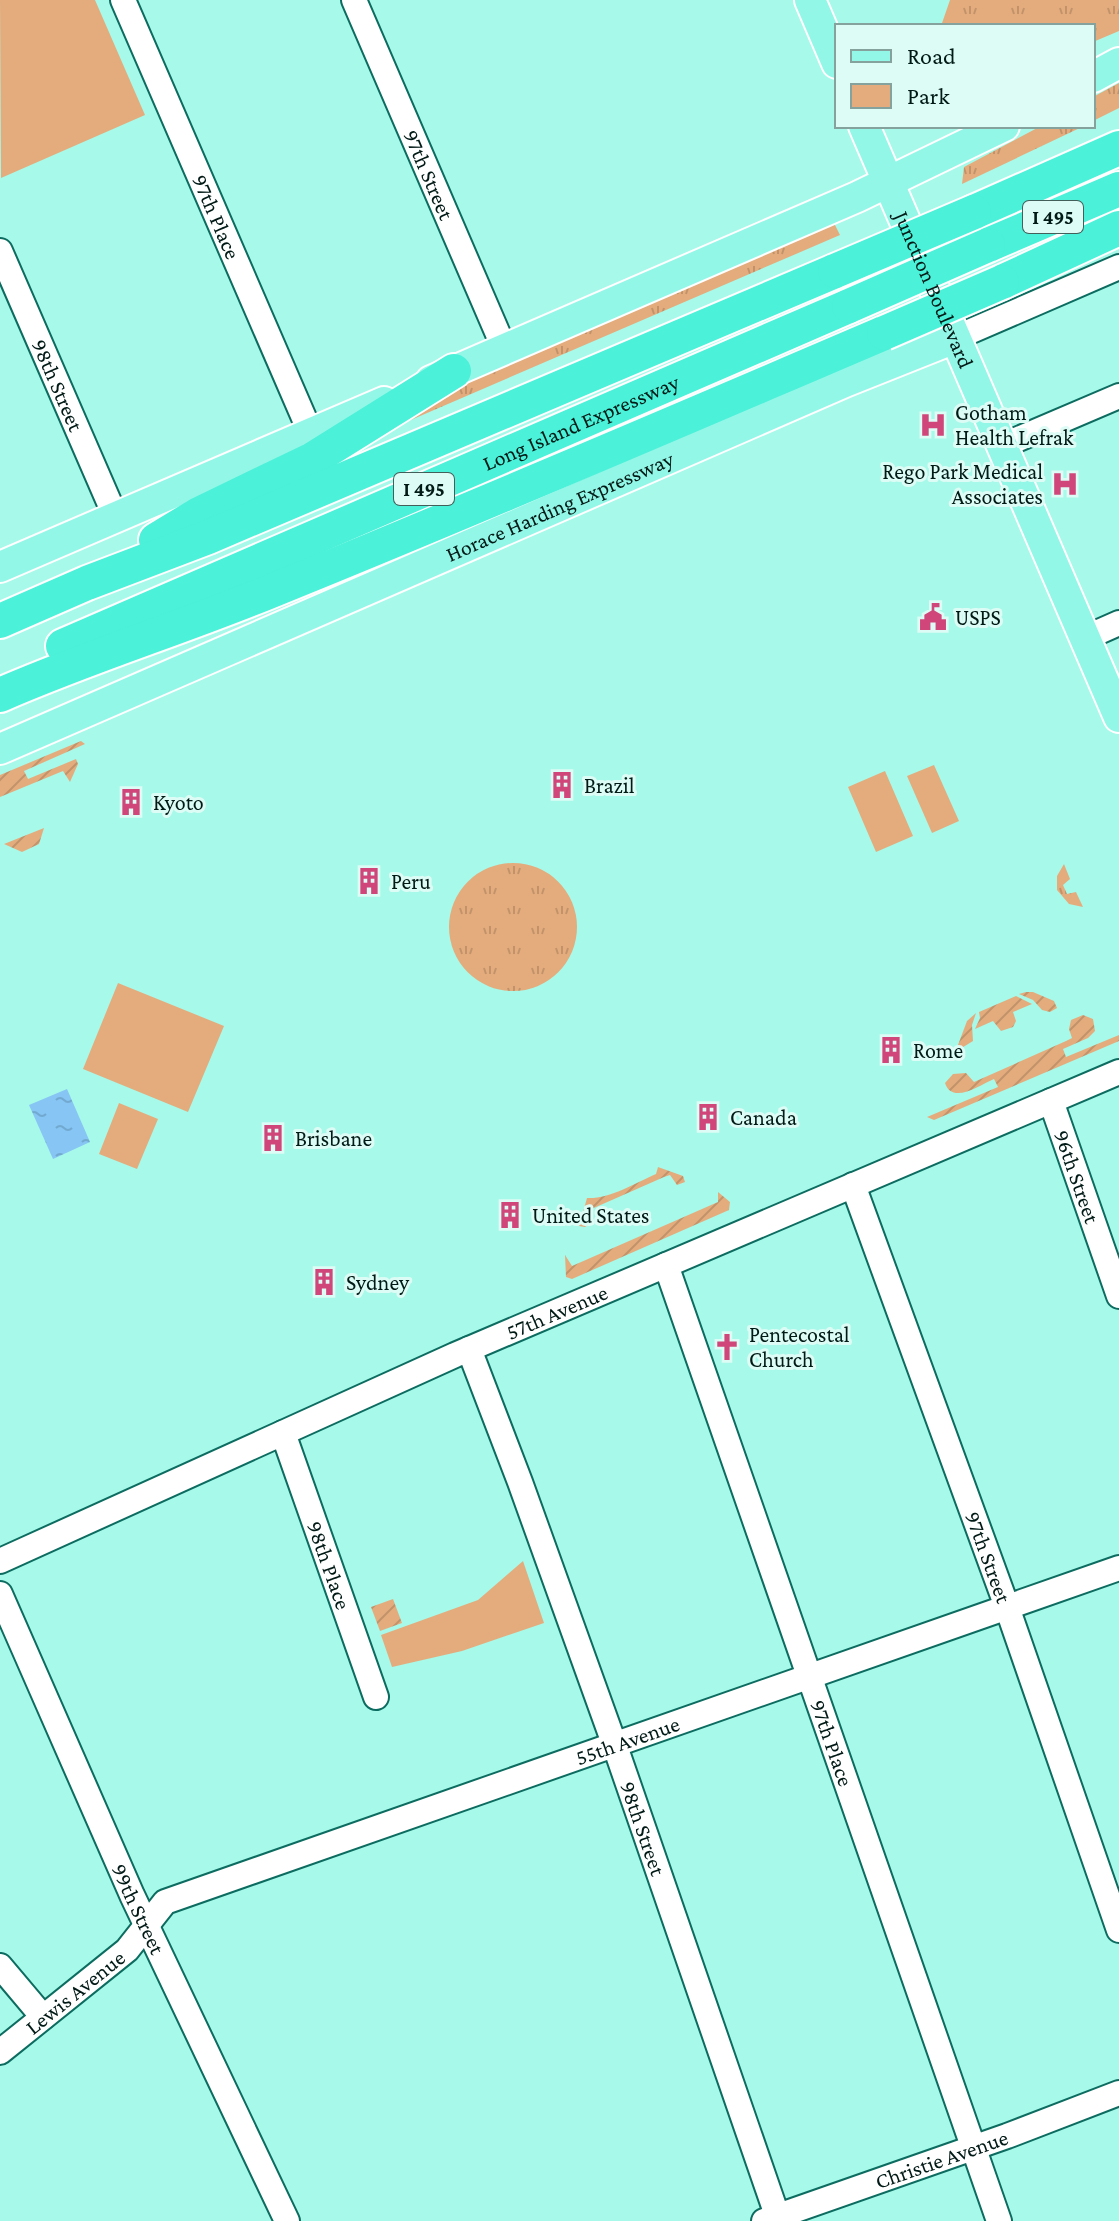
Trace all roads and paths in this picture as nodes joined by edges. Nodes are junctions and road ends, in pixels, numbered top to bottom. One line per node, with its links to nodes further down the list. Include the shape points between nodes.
1 (123, 0): 23 (street, 97th Place)
2 (354, 0): 20 (street, 97th Street)
3 (810, 0): 4 (main road)
4 (835, 58)
5 (1119, 63): 6 (main road)
6 (1095, 76)
7 (1119, 124): 11 (highway, via 1088,141)
8 (865, 128): 12 (main road, Junction Boulevard)
9 (1000, 128): 12 (main road)
10 (1119, 148): 11 (highway, Long Island Expressway / I 495)
11 (1043, 181): 28 (highway, Long Island Expressway / I 495, bridge, via 208,537)
12 (889, 182): 19 (main road, Junction Boulevard); 20 (main road)
13 (1119, 189): 32 (highway, Long Island Expressway / I 495, bridge)
14 (1119, 228): 17 (highway)
15 (1119, 234): 17 (highway)
16 (0, 251): 25 (street, 98th Street)
17 (1064, 254): 26 (highway, bridge)
18 (1119, 267): 19 (street, Horace Harding Expressway)
19 (955, 338): 24 (main road, Junction Boulevard); 36 (main road, Horace Harding Expressway)
20 (504, 348): 21 (main road)
21 (454, 371): 23 (main road); 28 (highway, via 313,459 199,514)
22 (1119, 396): 24 (street)
23 (311, 434): 25 (main road)
24 (1002, 446): 31 (main road, Junction Boulevard)
25 (116, 518): 27 (main road)
26 (445, 521): 33 (highway); 35 (highway)
27 (0, 567)
28 (87, 583): 29 (highway, Long Island Expressway / I 495)
29 (0, 621)
30 (1119, 623): 31 (street)
31 (1085, 638): 34 (main road, Junction Boulevard)
32 (0, 673)
33 (0, 695)
34 (1119, 717)
35 (0, 720)
36 (0, 749)
37 (1119, 1072): 38 (street, 57th Avenue)
38 (1051, 1101): 39 (street, 57th Avenue); 41 (street, 96th Street)
39 (853, 1185): 40 (street, 57th Avenue); 47 (street, 97th Street)
40 (666, 1265): 42 (street, 57th Avenue); 48 (street, 97th Place)
41 (1119, 1296)
42 (469, 1349): 43 (street, 57th Avenue); 50 (street, 98th Street)
43 (283, 1433): 44 (street, 57th Avenue); 49 (street, 98th Place)
44 (0, 1561)
45 (1119, 1568): 47 (street, 55th Avenue)
46 (0, 1594): 51 (street, 99th Street)
47 (1007, 1607): 48 (street, 55th Avenue); 52 (street, 97th Street)
48 (809, 1676): 50 (street, 55th Avenue); 57 (street, 97th Place)
49 (376, 1697)
50 (615, 1746): 51 (street, 55th Avenue, via 165,1902); 58 (street, 98th Street)
51 (146, 1926): 54 (street, Lewis Avenue, via 127,1950); 59 (street, 99th Street)
52 (1119, 1930)
53 (0, 1966): 54 (street)
54 (43, 2017): 55 (street, Lewis Avenue)
55 (0, 2052)
56 (1119, 2093): 57 (street, Christie Avenue)
57 (973, 2147): 58 (street, Christie Avenue); 60 (street, 97th Place)
58 (773, 2219)
59 (287, 2221)
60 (999, 2221)

